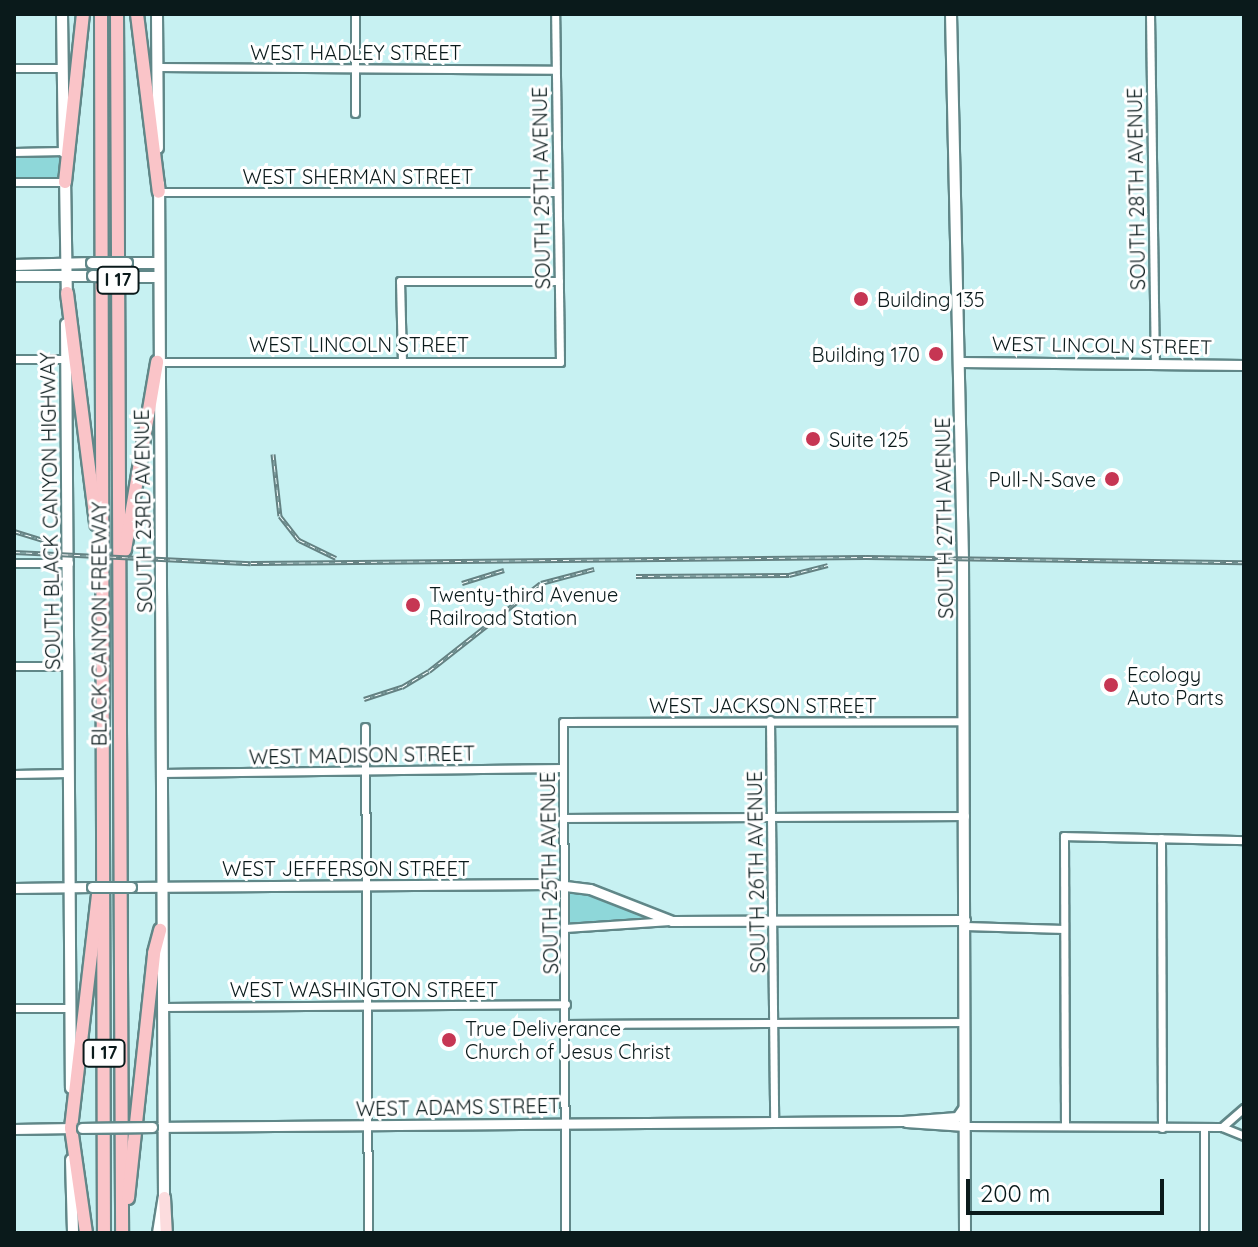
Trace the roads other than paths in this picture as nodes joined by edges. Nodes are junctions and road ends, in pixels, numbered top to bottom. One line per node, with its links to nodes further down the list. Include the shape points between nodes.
1 (62, 14): 13 (main road, SOUTH BLACK CANYON HIGHWAY)
2 (83, 14): 20 (highway)
3 (101, 14): 41 (highway, BLACK CANYON FREEWAY / I 17)
4 (117, 14): 42 (highway, BLACK CANYON FREEWAY / I 17)
5 (137, 14): 21 (highway)
6 (157, 14): 11 (main road, SOUTH 23RD AVENUE)
7 (355, 14): 14 (street)
8 (555, 14): 15 (street, SOUTH 25TH AVENUE)
9 (951, 14): 36 (main road, SOUTH 27TH AVENUE)
10 (1150, 14): 37 (street, SOUTH 28TH AVENUE)
11 (158, 67): 14 (street, WEST HADLEY STREET); 21 (main road, SOUTH 23RD AVENUE)
12 (14, 68): 13 (street)
13 (63, 68): 17 (main road, SOUTH BLACK CANYON HIGHWAY)
14 (355, 68): 15 (street, WEST HADLEY STREET); 16 (street)
15 (555, 70): 22 (street, SOUTH 25TH AVENUE)
16 (355, 113)
17 (64, 151): 18 (street); 20 (main road, SOUTH BLACK CANYON HIGHWAY)
18 (14, 152)
19 (14, 182): 20 (street)
20 (65, 182): 23 (main road, SOUTH BLACK CANYON HIGHWAY)
21 (159, 192): 22 (street, WEST SHERMAN STREET); 24 (main road, SOUTH 23RD AVENUE)
22 (557, 192): 29 (street, SOUTH 25TH AVENUE)
23 (65, 263): 24 (main road, bridge); 25 (main road); 27 (main road, SOUTH BLACK CANYON HIGHWAY)
24 (159, 263): 28 (main road, SOUTH 23RD AVENUE)
25 (14, 265)
26 (14, 276): 27 (main road)
27 (65, 276): 28 (main road, bridge); 30 (main road, SOUTH BLACK CANYON HIGHWAY)
28 (159, 277): 33 (main road, SOUTH 23RD AVENUE)
29 (559, 281): 34 (street, via 400,281); 35 (street, SOUTH 25TH AVENUE)
30 (67, 293): 32 (main road, SOUTH BLACK CANYON HIGHWAY); 41 (highway)
31 (14, 359): 32 (street)
32 (66, 359): 40 (main road, SOUTH BLACK CANYON HIGHWAY)
33 (157, 362): 34 (street, WEST LINCOLN STREET); 42 (highway); 52 (main road, SOUTH 23RD AVENUE)
34 (402, 362): 35 (street, WEST LINCOLN STREET)
35 (560, 362)
36 (960, 362): 37 (street, WEST LINCOLN STREET); 46 (main road, SOUTH 27TH AVENUE)
37 (1155, 363): 38 (street, WEST LINCOLN STREET)
38 (1244, 365)
39 (14, 563): 40 (street)
40 (69, 563): 44 (main road, SOUTH BLACK CANYON HIGHWAY)
41 (103, 584): 59 (highway, BLACK CANYON FREEWAY / I 17)
42 (119, 597): 98 (highway, BLACK CANYON FREEWAY / I 17)
43 (14, 666): 44 (street)
44 (69, 666): 51 (main road, SOUTH BLACK CANYON HIGHWAY)
45 (770, 720): 46 (street, WEST JACKSON STREET); 47 (street, WEST JACKSON STREET); 54 (street, SOUTH 26TH AVENUE)
46 (964, 721): 55 (main road, SOUTH 27TH AVENUE)
47 (563, 722): 49 (street, SOUTH 25TH AVENUE)
48 (365, 727): 50 (street)
49 (563, 768): 50 (street, WEST MADISON STREET); 56 (street, SOUTH 25TH AVENUE)
50 (365, 771): 52 (street, WEST MADISON STREET); 61 (street)
51 (69, 773): 53 (street); 62 (main road, SOUTH BLACK CANYON HIGHWAY)
52 (161, 773): 63 (main road, SOUTH 23RD AVENUE)
53 (14, 774)
54 (771, 816): 55 (street); 56 (street); 65 (street, SOUTH 26TH AVENUE)
55 (965, 816): 67 (main road, SOUTH 27TH AVENUE)
56 (564, 818): 60 (street, SOUTH 25TH AVENUE)
57 (1161, 838): 58 (street); 69 (street, via 1064,836); 90 (street)
58 (1244, 840)
59 (104, 873): 89 (highway); 97 (highway, BLACK CANYON FREEWAY / I 17)
60 (565, 885): 61 (street, WEST JEFFERSON STREET); 66 (street, WEST JEFFERSON STREET, via 590,889); 68 (street, SOUTH 25TH AVENUE)
61 (366, 886): 63 (street, WEST JEFFERSON STREET); 72 (street)
62 (70, 887): 63 (street, WEST JEFFERSON STREET, bridge); 64 (street, WEST JEFFERSON STREET); 75 (main road, SOUTH BLACK CANYON HIGHWAY)
63 (161, 887): 70 (main road, SOUTH 23RD AVENUE)
64 (14, 888)
65 (772, 920): 66 (street, WEST JEFFERSON STREET); 67 (street, WEST JEFFERSON STREET); 77 (street, SOUTH 26TH AVENUE)
66 (672, 921): 68 (street, WEST JEFFERSON STREET)
67 (965, 923): 69 (street, WEST JEFFERSON STREET); 76 (main road, SOUTH 27TH AVENUE)
68 (565, 928): 71 (street, SOUTH 25TH AVENUE)
69 (1064, 929): 86 (street)
70 (160, 930): 73 (main road, SOUTH 23RD AVENUE); 98 (highway)
71 (566, 1004): 72 (street, WEST WASHINGTON STREET); 78 (street, SOUTH 25TH AVENUE)
72 (367, 1005): 73 (street, WEST WASHINGTON STREET); 84 (street)
73 (163, 1007): 87 (main road, SOUTH 23RD AVENUE)
74 (14, 1008): 75 (street)
75 (71, 1008): 89 (main road, SOUTH BLACK CANYON HIGHWAY)
76 (964, 1022): 77 (street); 79 (main road, SOUTH 27TH AVENUE)
77 (774, 1023): 78 (street); 82 (street, SOUTH 26TH AVENUE)
78 (567, 1024): 83 (street, SOUTH 25TH AVENUE)
79 (964, 1107): 81 (street, WEST ADAMS STREET, via 957,1117); 85 (main road, SOUTH 27TH AVENUE)
80 (1244, 1108): 88 (street)
81 (903, 1121): 82 (street, WEST ADAMS STREET); 85 (street, WEST ADAMS STREET)
82 (774, 1123): 83 (street, WEST ADAMS STREET)
83 (567, 1124): 84 (street, WEST ADAMS STREET); 102 (street, SOUTH 25TH AVENUE)
84 (367, 1126): 87 (street, WEST ADAMS STREET); 101 (street)
85 (965, 1126): 86 (street, WEST ADAMS STREET); 103 (main road, SOUTH 27TH AVENUE)
86 (1065, 1126): 90 (street, WEST ADAMS STREET)
87 (158, 1127): 89 (street, WEST ADAMS STREET, bridge); 94 (main road, SOUTH 23RD AVENUE)
88 (1222, 1127): 92 (street, WEST ADAMS STREET); 93 (street, WEST ADAMS STREET)
89 (77, 1128): 91 (street, WEST ADAMS STREET); 95 (main road, SOUTH BLACK CANYON HIGHWAY); 96 (highway)
90 (1162, 1128): 92 (street, WEST ADAMS STREET)
91 (14, 1129)
92 (1204, 1129): 104 (street)
93 (1244, 1136)
94 (164, 1197): 99 (main road, SOUTH 23RD AVENUE); 100 (main road)
95 (73, 1233)
96 (86, 1233)
97 (104, 1233)
98 (122, 1233)
99 (158, 1233)
100 (166, 1233)
101 (368, 1233)
102 (565, 1233)
103 (965, 1233)
104 (1204, 1233)

